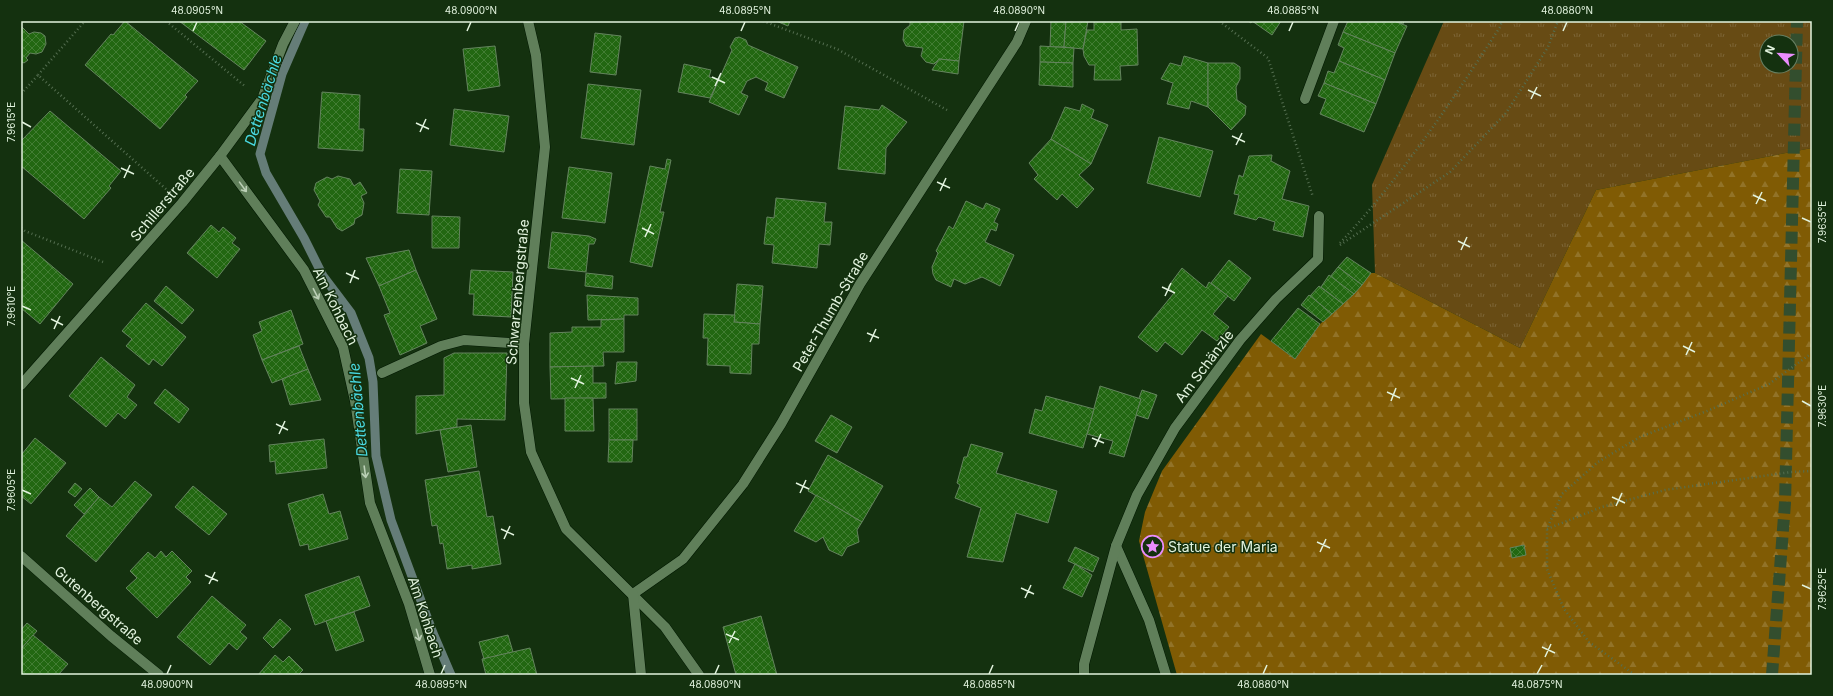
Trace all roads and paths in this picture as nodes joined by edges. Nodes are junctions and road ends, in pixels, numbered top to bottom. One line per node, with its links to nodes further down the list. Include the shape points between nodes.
1 (85, 21): 12 (path)
2 (166, 21): 11 (path)
3 (295, 21): 16 (street, Schillerstraße, via 283,44 262,99)
4 (528, 21): 21 (street, Schwarzenbergstraße, via 536,55 545,147)
5 (763, 21): 15 (path, via 837,49)
6 (1026, 21): 15 (street, Peter-Thumb-Straße, via 1016,42)
7 (1219, 21): 18 (path, via 1268,58)
8 (1334, 21): 14 (street)
9 (1502, 21): 10 (path, via 1462,85 1371,210 1336,247 1450,172 1506,113 1548,47)
10 (1558, 21)
11 (226, 72)
12 (38, 75): 13 (path); 17 (path)
13 (21, 94)
14 (1305, 99)
15 (966, 120): 29 (street, Peter-Thumb-Straße, via 860,284 781,424 743,484 683,559)
16 (220, 156): 17 (street, Schillerstraße); 31 (street, Am Kohbach, one-way to 31, via 304,270 343,347 355,401 370,503 409,604)
17 (182, 203): 20 (street, Schillerstraße)
18 (1319, 216): 27 (street, Am Schänzle, via 1318,259 1276,299 1240,340 1175,428 1137,495)
19 (21, 228): 20 (path)
20 (124, 270): 24 (street, Schillerstraße)
21 (524, 344): 23 (street, via 464,340 440,346); 29 (street, Schwarzenbergstraße, via 524,403 531,452 566,529)
22 (1812, 353): 26 (path, via 1769,384 1640,437 1598,462 1562,494)
23 (382, 372)
24 (21, 385)
25 (1812, 471): 26 (path, via 1665,490 1602,507)
26 (1547, 529): 36 (path, via 1547,569 1564,609 1589,642)
27 (1116, 546): 34 (street, via 1084,664); 35 (street, via 1149,620)
28 (21, 556): 30 (street, Gutenbergstraße)
29 (633, 594): 32 (street); 33 (street, Schwarzenbergstraße, via 665,627)
30 (159, 675)
31 (430, 675)
32 (641, 675)
33 (699, 675)
34 (1084, 675)
35 (1166, 675)
36 (1634, 675)

